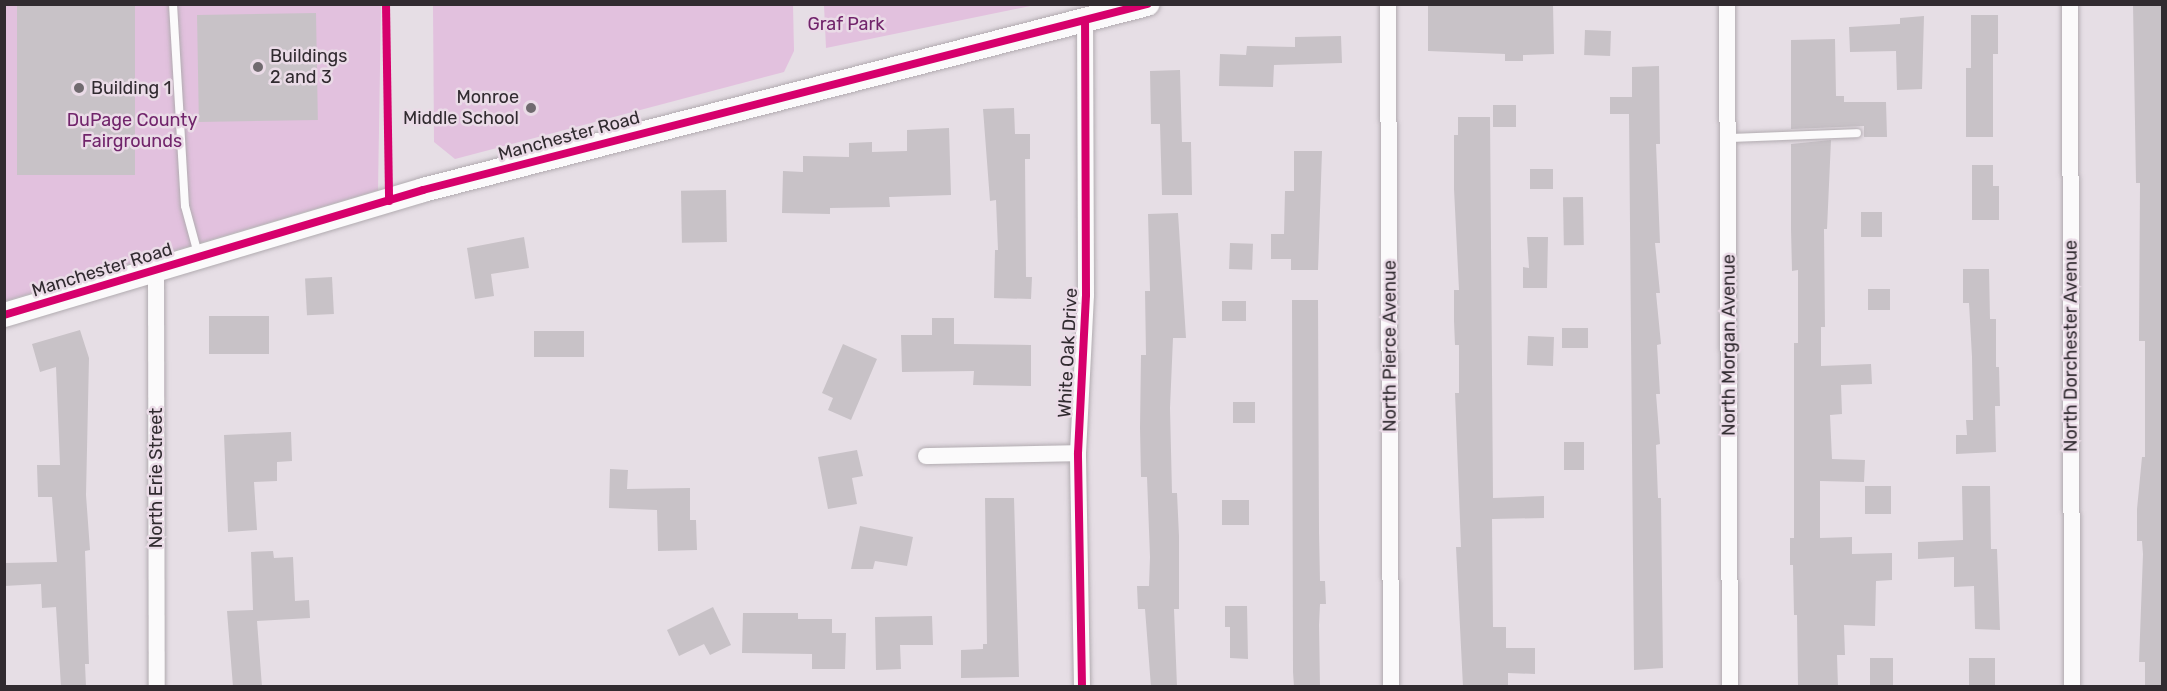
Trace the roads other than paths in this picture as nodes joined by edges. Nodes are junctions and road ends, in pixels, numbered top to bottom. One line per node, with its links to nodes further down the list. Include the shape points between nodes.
1 (173, 4): 9 (lane, via 185,206)
2 (1147, 4): 6 (street, Manchester Road)
3 (1388, 4): 16 (street, North Pierce Avenue)
4 (1727, 4): 8 (street, North Morgan Avenue)
5 (2070, 4): 18 (street, North Dorchester Avenue)
6 (1085, 21): 9 (street, Manchester Road, via 432,187); 12 (street, White Oak Drive, via 1086,295)
7 (1857, 133): 8 (lane)
8 (1728, 138): 17 (street, North Morgan Avenue)
9 (199, 258): 10 (street, Manchester Road)
10 (156, 270): 11 (street, Manchester Road); 14 (street, North Erie Street)
11 (4, 315)
12 (1078, 453): 13 (street); 15 (street, White Oak Drive)
13 (926, 456)
14 (157, 687)
15 (1082, 687)
16 (1391, 687)
17 (1731, 687)
18 (2072, 687)

